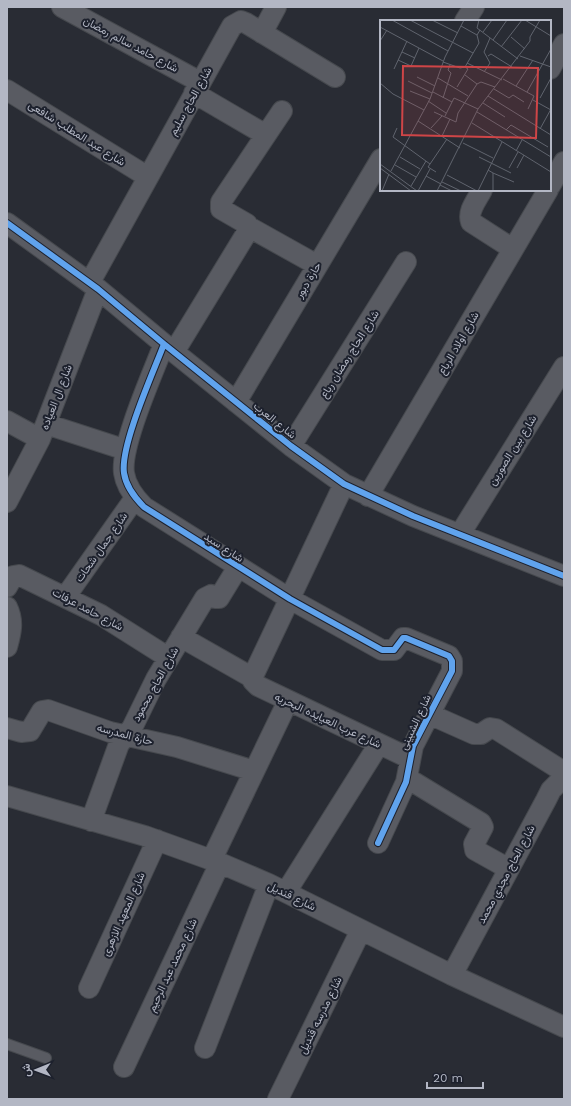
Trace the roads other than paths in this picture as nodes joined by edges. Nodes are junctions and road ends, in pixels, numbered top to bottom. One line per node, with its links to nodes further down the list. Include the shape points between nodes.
1 (62, 7): 9 (street, شارع حامد سالم رمضان)
2 (276, 7): 5 (street)
3 (474, 7): 4 (street)
4 (466, 20)
5 (262, 33): 8 (street, شارع الحاج سليم); 9 (street, شارع الحاج سليم, via 246,23 236,22)
6 (564, 44): 7 (street)
7 (551, 67)
8 (335, 77)
9 (197, 87): 12 (street, شارع حامد سالم رمضان); 15 (street, شارع الحاج سليم)
10 (7, 90): 15 (street, شارع عبد المطلب شافعى)
11 (282, 111): 12 (street)
12 (266, 135): 20 (street, via 221,202 221,209)
13 (380, 161): 23 (street, حارة دبور)
14 (564, 162): 16 (street)
15 (148, 177): 24 (street, شارع الحاج سليم)
16 (551, 184)
17 (481, 191): 21 (street, via 470,211 471,222)
18 (547, 191): 21 (street, شارع اولاد الرباع)
19 (7, 222): 24 (street, شارع العرب)
20 (249, 227): 23 (street); 25 (street)
21 (513, 249): 33 (street, شارع اولاد الرباع)
22 (406, 262): 30 (street, شارع الحاج رمضان رباع)
23 (317, 265): 27 (street, حارة دبور)
24 (94, 286): 25 (street, شارع العرب); 29 (street, شارع ال العياده)
25 (169, 348): 27 (street, شارع العرب); 31 (street, شارع سيد)
26 (564, 366): 36 (street, شارع بين الصورين)
27 (236, 402): 30 (street, شارع العرب)
28 (7, 421): 29 (street)
29 (43, 432): 31 (street); 35 (street, شارع ال العياده)
30 (291, 446): 32 (street, شارع العرب)
31 (126, 450): 34 (street, شارع سيد, via 124,474)
32 (344, 484): 33 (street, شارع العرب); 41 (street)
33 (368, 496): 36 (street, شارع العرب)
34 (135, 498): 37 (street, شارع سيد, via 144,507); 40 (street, شارع جمال شحات)
35 (7, 502)
36 (460, 534): 38 (street, شارع العرب)
37 (238, 568): 41 (street, شارع سيد); 43 (street, شارع الحاج محمود, via 219,598 211,595 205,598)
38 (564, 576)
39 (7, 587): 40 (street, شارع حامد عرفات, via 13,576 19,575)
40 (66, 596): 46 (street, شارع حامد عرفات)
41 (290, 599): 45 (street, شارع سيد, via 382,650 394,650 403,638 406,638); 47 (street)
42 (7, 607): 44 (street, via 12,626)
43 (182, 638): 46 (street, شارع الحاج محمود); 47 (street, شارع عرب العيايده البحريه)
44 (7, 647)
45 (449, 656): 49 (street, شارع الشبينى, via 452,671)
46 (169, 658): 51 (street, شارع الحاج محمود)
47 (253, 677): 48 (street, شارع عرب العيايده البحريه, via 258,686)
48 (288, 701): 52 (street, شارع عرب العيايده البحريه); 54 (street, شارع محمد عبد الرحيم)
49 (429, 714): 53 (street, شارع الشبينى); 55 (street, via 474,734 481,734 490,728 496,729)
50 (7, 728): 51 (street, حارة المدرسه, via 21,732 30,731 40,713 45,710)
51 (126, 736): 54 (street, حارة المدرسه, via 177,747); 59 (street, شارع الحاج محمود, via 118,748)
52 (379, 744): 53 (street, شارع عرب العيايده البحريه); 64 (street)
53 (409, 758): 57 (street, شارع الشبينى)
54 (254, 771): 62 (street, شارع محمد عبد الرحيم)
55 (564, 772)
56 (564, 777): 63 (street, شارع الحاج مجدي محمد, via 551,790)
57 (407, 778): 61 (street, شارع الشبينى); 63 (street, via 481,823 483,827 474,844 475,850)
58 (7, 796): 59 (street, شارع قنديل)
59 (91, 821): 60 (street, شارع قنديل)
60 (157, 840): 62 (street, شارع قنديل); 67 (street, شارع المعهد الازهرى)
61 (378, 843)
62 (216, 861): 64 (street, شارع قنديل); 72 (street, شارع محمد عبد الرحيم)
63 (509, 869): 66 (street, شارع الحاج مجدي محمد)
64 (277, 888): 65 (street, شارع قنديل); 70 (street)
65 (361, 930): 66 (street, شارع قنديل); 73 (street, شارع مدرسه قنديل)
66 (452, 975): 68 (street, شارع قنديل)
67 (89, 988)
68 (564, 1027)
69 (7, 1044): 71 (lane)
70 (205, 1048)
71 (46, 1058)
72 (124, 1066)
73 (278, 1099)

